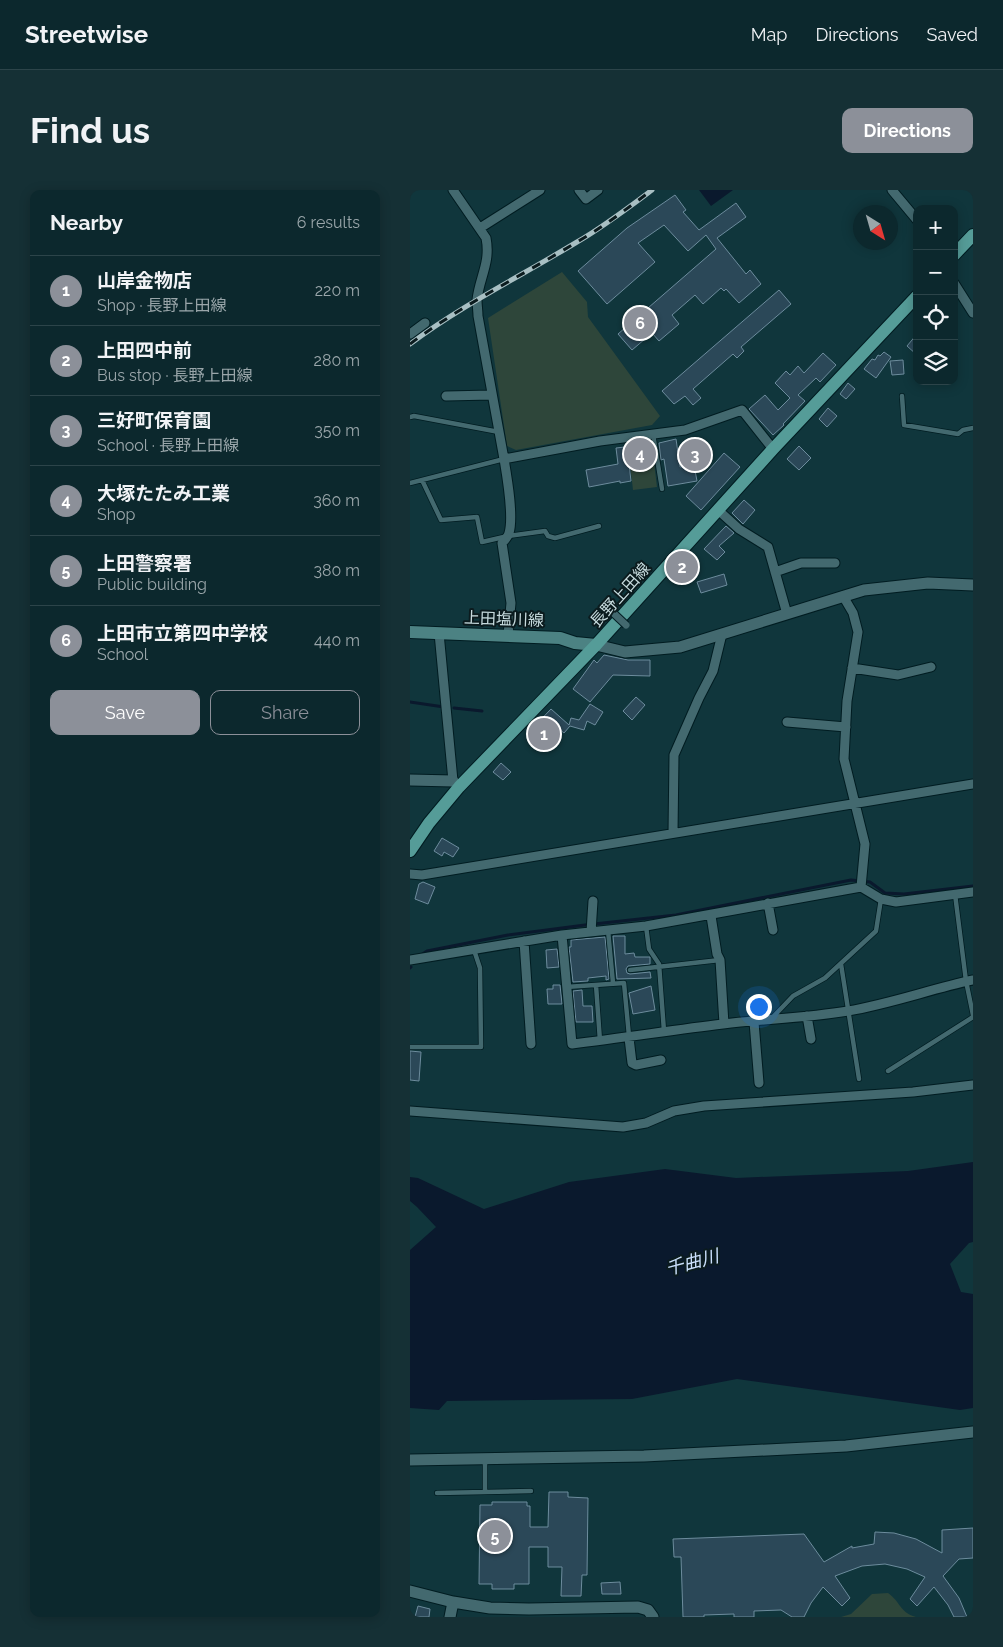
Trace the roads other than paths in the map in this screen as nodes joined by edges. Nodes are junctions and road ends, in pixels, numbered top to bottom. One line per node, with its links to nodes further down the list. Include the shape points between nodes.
1 (453, 190): 7 (street)
2 (540, 190): 7 (street)
3 (579, 190): 4 (street, via 586,199)
4 (598, 190)
5 (892, 190): 6 (street)
6 (913, 215)
7 (480, 228): 15 (street, via 488,247 477,300 478,316)
8 (973, 235): 9 (main road)
9 (958, 251)
10 (958, 289): 12 (street)
11 (913, 300): 22 (main road, 長野上田線)
12 (973, 313)
13 (425, 323): 14 (street)
14 (410, 334)
15 (491, 395): 16 (street); 20 (street)
16 (446, 396)
17 (902, 396): 19 (lane, via 904,425 958,434)
18 (410, 417): 20 (lane)
19 (973, 428)
20 (499, 432): 23 (street)
21 (653, 434): 22 (street, via 685,430 742,410); 23 (street); 26 (lane)
22 (773, 449): 27 (main road, 長野上田線)
23 (504, 459): 24 (lane); 29 (street, via 509,495)
24 (422, 480): 25 (lane); 29 (lane, via 441,520 477,517 482,542)
25 (410, 483)
26 (662, 489)
27 (718, 510): 31 (street, via 739,529 768,547); 41 (main road, 長野上田線)
28 (599, 526): 29 (lane, via 555,538 545,531)
29 (508, 536): 40 (street, via 502,543 510,603)
30 (835, 563): 31 (street, via 801,563)
31 (775, 572): 35 (street)
32 (973, 584): 33 (street, via 884,587)
33 (843, 596): 35 (street); 43 (street, via 853,613 858,632)
34 (608, 608): 36 (street, bridge)
35 (787, 614): 39 (street)
36 (626, 625)
37 (410, 632): 38 (main road, 上田塩川線)
38 (439, 633): 40 (main road, 上田塩川線); 47 (street)
39 (722, 634): 41 (street, via 680,647 648,651 625,652); 50 (street, via 713,671 674,755)
40 (508, 635): 41 (main road, 上田塩川線, via 560,638)
41 (596, 645): 47 (main road, 長野上田線)
42 (931, 667): 43 (street, via 898,675)
43 (852, 668): 45 (street)
44 (787, 722): 45 (street)
45 (846, 727): 49 (street, via 844,759)
46 (410, 780): 47 (street)
47 (456, 784): 51 (main road, 長野上田線)
48 (973, 784): 49 (street)
49 (856, 803): 50 (street); 53 (street, via 865,844)
50 (673, 833): 52 (street, via 422,875)
51 (410, 851)
52 (410, 874)
53 (861, 887): 56 (street); 58 (street)
54 (973, 892): 55 (street)
55 (955, 894): 56 (street, via 896,902); 72 (lane)
56 (881, 900): 69 (lane, via 876,932)
57 (593, 901): 63 (street)
58 (768, 903): 59 (street); 62 (street)
59 (711, 916): 60 (street); 68 (street)
60 (646, 926): 61 (street); 70 (lane, via 649,948)
61 (608, 930): 63 (street); 73 (lane)
62 (772, 930)
63 (591, 932): 64 (street)
64 (562, 935): 65 (street); 75 (street)
65 (524, 941): 66 (street); 86 (street)
66 (474, 949): 67 (street); 87 (lane, via 480,968 482,1046)
67 (410, 960)
68 (720, 960): 70 (lane); 81 (street)
69 (841, 964): 76 (lane); 79 (lane, via 826,978 793,996)
70 (659, 967): 71 (lane); 82 (lane)
71 (630, 970)
72 (970, 980): 76 (street); 78 (lane)
73 (613, 983): 74 (lane); 83 (lane, via 624,983)
74 (596, 985): 75 (lane); 85 (lane)
75 (566, 987): 85 (street, via 572,1044)
76 (849, 1011): 77 (street); 90 (lane)
77 (807, 1016): 79 (street); 84 (street)
78 (973, 1016): 89 (lane)
79 (771, 1020): 80 (street)
80 (754, 1022): 81 (street); 91 (street)
81 (724, 1024): 82 (street)
82 (665, 1032): 83 (street)
83 (629, 1038): 85 (street); 88 (street, via 632,1063)
84 (811, 1039)
85 (600, 1041)
86 (531, 1044)
87 (410, 1047)
88 (661, 1060)
89 (888, 1071)
90 (859, 1079)
91 (759, 1083)
92 (973, 1085): 93 (street, via 704,1106 674,1111 646,1123 623,1127)
93 (410, 1111)
94 (973, 1432): 95 (street, via 836,1446 644,1456)
95 (484, 1458): 96 (street); 98 (lane)
96 (410, 1460)
97 (531, 1491): 98 (lane)
98 (485, 1492): 99 (lane)
99 (437, 1493)
100 (410, 1591): 101 (street)
101 (453, 1602): 102 (street); 104 (street)
102 (489, 1612): 103 (street)
103 (528, 1613): 105 (street, via 638,1607 648,1610)
104 (450, 1617)
105 (653, 1617)

